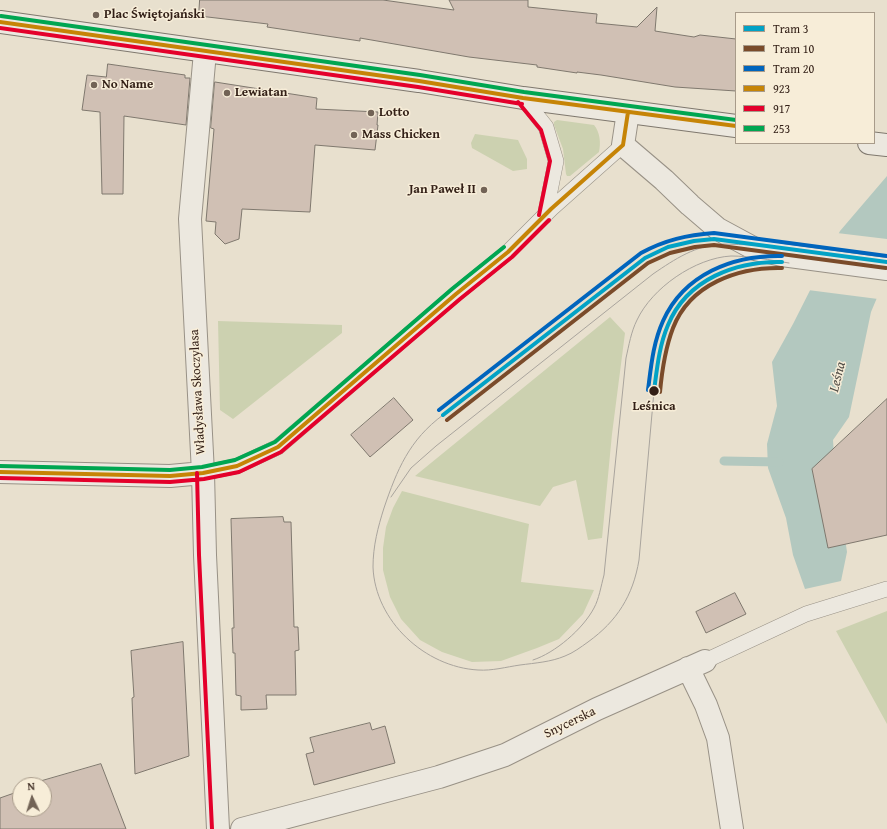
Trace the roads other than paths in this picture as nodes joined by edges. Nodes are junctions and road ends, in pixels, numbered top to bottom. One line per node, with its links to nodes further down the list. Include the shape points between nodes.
1 (0, 22): 2 (street)
2 (205, 52): 3 (street); 12 (street, Władysława Skoczylasa, via 190,219)
3 (523, 98): 4 (street); 9 (lane, via 546,127 556,161)
4 (628, 112): 5 (street); 7 (street)
5 (735, 126)
6 (875, 144): 8 (street)
7 (624, 145): 9 (lane); 10 (street, via 718,229 755,249)
8 (887, 145)
9 (545, 216): 12 (lane, via 508,252 278,447 237,466)
10 (887, 269)
11 (0, 472): 12 (street, via 170,476)
12 (203, 473): 15 (street, Władysława Skoczylasa)
13 (887, 589): 14 (lane, Snycerska, via 806,614)
14 (696, 664): 16 (street, Snycerska, via 505,755 439,777); 17 (street, via 706,705 718,738)
15 (218, 829)
16 (242, 829)
17 (732, 829)

